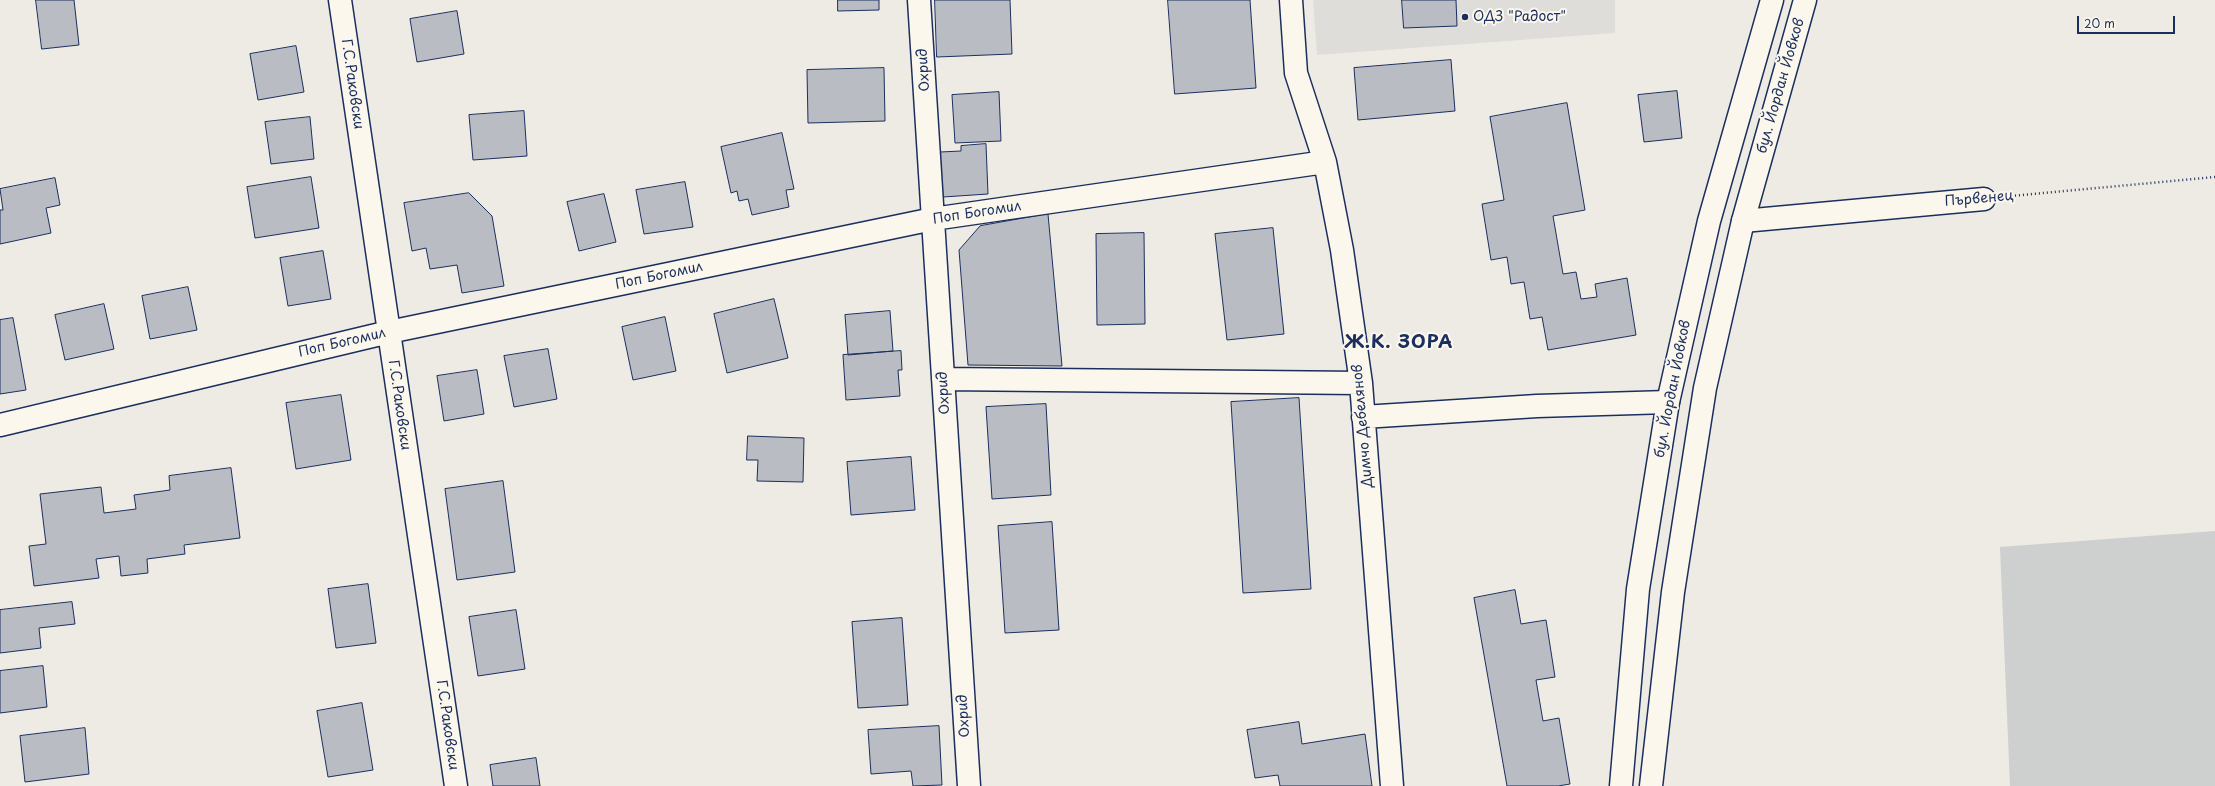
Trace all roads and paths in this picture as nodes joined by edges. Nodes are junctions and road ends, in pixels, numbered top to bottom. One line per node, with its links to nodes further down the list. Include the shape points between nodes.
1 (340, 0): 11 (street, Г.С.Раковски)
2 (919, 0): 9 (street, Охрид)
3 (1290, 0): 6 (street, Димчо Дебелянов, via 1296,73)
4 (1772, 0): 14 (street, бул. Йордан Йовков, via 1709,221)
5 (1805, 0): 10 (street, бул. Йордан Йовков)
6 (1325, 162): 9 (street, Поп Богомил); 13 (street, Димчо Дебелянов, via 1342,250)
7 (2215, 177): 8 (path, Първенец)
8 (1984, 198): 10 (street, Първенец)
9 (933, 219): 11 (street, Поп Богомил); 12 (street, Охрид)
10 (1743, 221): 21 (street, бул. Йордан Йовков, via 1705,388 1673,592)
11 (389, 332): 16 (street, Поп Богомил); 17 (street, Г.С.Раковски)
12 (943, 379): 13 (street); 18 (street, Охрид)
13 (1361, 382): 15 (street, Димчо Дебелянов)
14 (1668, 402): 15 (street, via 1537,406); 20 (street, бул. Йордан Йовков, via 1638,589)
15 (1363, 416): 19 (street, Димчо Дебелянов)
16 (0, 425)
17 (456, 786)
18 (969, 786)
19 (1392, 786)
20 (1621, 786)
21 (1651, 786)

